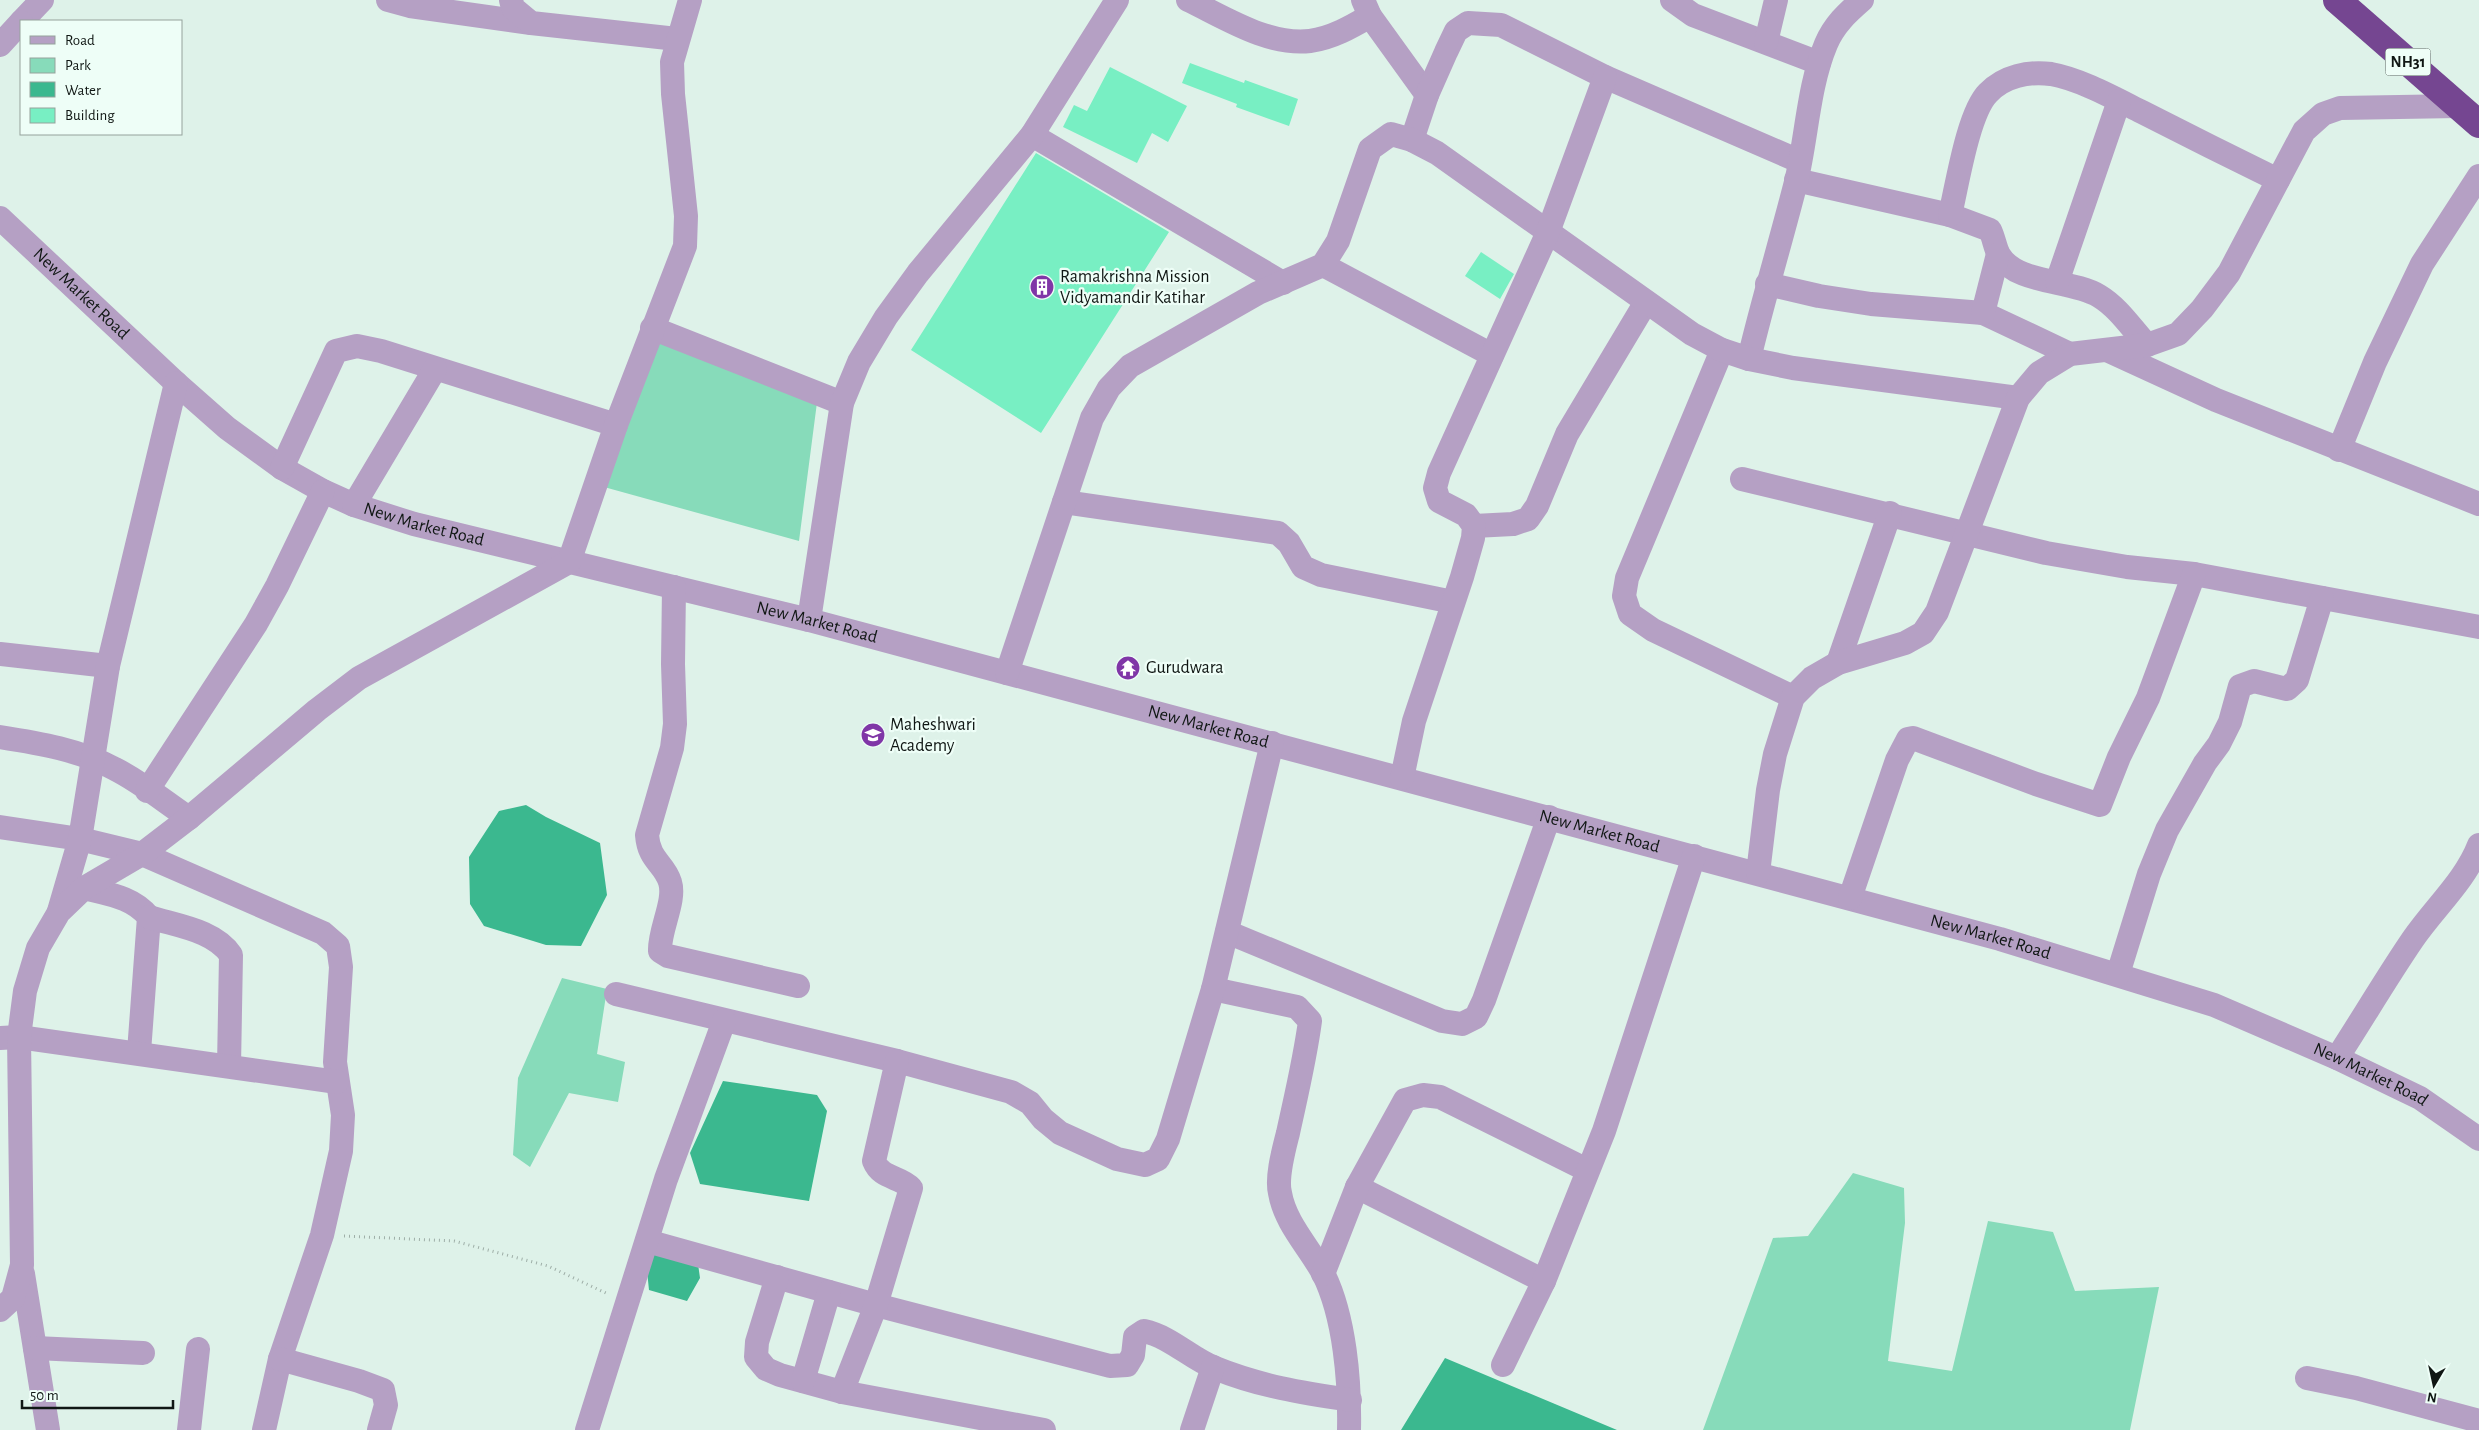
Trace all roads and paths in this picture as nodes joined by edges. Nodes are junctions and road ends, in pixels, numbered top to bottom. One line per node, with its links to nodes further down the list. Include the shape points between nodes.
1 (42, 0): 12 (street)
2 (388, 0): 14 (street)
3 (511, 0): 14 (street, via 513,8)
4 (690, 0): 15 (street)
5 (1117, 0): 24 (street)
6 (1188, 0): 11 (street, via 1260,34 1281,40 1309,41 1336,35)
7 (1672, 0): 16 (street, via 1693,15)
8 (1776, 0): 16 (street)
9 (1862, 0): 18 (street, via 1842,18)
10 (2337, 0): 22 (highway, NH31)
11 (1367, 8): 20 (street)
12 (24, 20)
13 (20, 24): 17 (street)
14 (531, 24): 15 (street)
15 (677, 39): 39 (street, via 672,62 673,94 686,216 685,246)
16 (1766, 42): 18 (street)
17 (0, 45)
18 (1819, 63): 26 (street)
19 (1605, 77): 20 (street, via 1501,25 1468,23 1456,31); 26 (street); 31 (street)
20 (1427, 95): 25 (street)
21 (2119, 101): 28 (street); 29 (street, via 2051,74 2029,73 2012,77 1987,93 1974,117); 34 (street)
22 (2458, 106): 23 (highway, NH31); 28 (street, via 2340,108 2323,114 2304,131)
23 (2479, 124)
24 (1032, 135): 35 (street); 49 (street, via 918,273 886,317 859,362)
25 (1412, 140): 31 (street, via 1437,153); 33 (street, via 1390,134 1370,149 1338,241)
26 (1798, 170): 29 (street); 36 (street)
27 (2479, 176): 51 (street, via 2422,264 2375,362)
28 (2278, 180): 40 (street, via 2229,273 2202,309 2178,334)
29 (1950, 215): 32 (street, via 1990,230)
30 (0, 218): 47 (street, New Market Road)
31 (1548, 232): 37 (street); 44 (street)
32 (1998, 254): 34 (street, via 2008,266 2024,274); 38 (street)
33 (1323, 266): 35 (street); 44 (street)
34 (2057, 282): 40 (street, via 2099,296 2116,309)
35 (1283, 283): 55 (street, via 1258,293 1130,366 1109,388 1092,418)
36 (1767, 284): 38 (street, via 1871,304); 45 (street)
37 (1646, 302): 41 (street); 59 (street, via 1567,434 1528,519 1513,524)
38 (1983, 313): 43 (street)
39 (652, 328): 49 (street); 50 (street)
40 (2147, 345): 42 (street)
41 (1722, 350): 45 (street); 72 (street, via 1627,578 1624,596 1630,614 1653,630)
42 (2107, 350): 43 (street); 51 (street, via 2216,400)
43 (2070, 354): 48 (street, via 2039,373)
44 (1492, 355): 59 (street, via 1435,488 1439,501 1466,515)
45 (1749, 359): 48 (street, via 1793,368)
46 (435, 369): 50 (street); 52 (street, via 357,346 336,351); 57 (street)
47 (176, 383): 52 (street, New Market Road, via 227,428); 70 (street)
48 (2018, 398): 60 (street)
49 (842, 403): 66 (street)
50 (616, 425): 61 (street)
51 (2340, 450): 56 (street)
52 (282, 468): 54 (street, New Market Road)
53 (1742, 479): 58 (street)
54 (323, 491): 57 (street, New Market Road); 77 (street, via 256,624)
55 (1064, 502): 65 (street, via 1278,532 1289,542 1303,567 1321,575); 71 (street)
56 (2479, 504)
57 (354, 505): 61 (street, New Market Road, via 414,524)
58 (1890, 513): 60 (street); 69 (street)
59 (1474, 526): 65 (street)
60 (1967, 535): 62 (street, via 2046,553); 69 (street, via 1937,612 1923,633 1905,644)
61 (569, 562): 63 (street, New Market Road); 79 (street, via 359,678)
62 (2194, 574): 64 (street); 87 (street, via 2148,698 2100,805 1913,738 1908,739 1897,760)
63 (674, 587): 66 (street, New Market Road); 92 (street, via 675,724 672,748 648,835 648,848 670,882 671,895 660,951 668,956)
64 (2322, 598): 67 (street); 91 (street, via 2297,680 2287,690 2254,681 2240,686 2230,722 2219,744 2204,763 2168,830 2150,874)
65 (1454, 602): 76 (street, via 1414,721)
66 (809, 620): 71 (street, New Market Road)
67 (2479, 628)
68 (0, 654): 70 (street)
69 (1838, 663): 72 (street, via 1812,678)
70 (108, 666): 75 (street)
71 (1007, 673): 74 (street, New Market Road)
72 (1793, 697): 85 (street, via 1771,772)
73 (0, 737): 75 (street, via 40,743)
74 (1272, 743): 76 (street, New Market Road); 90 (street)
75 (93, 759): 77 (street, via 116,769); 81 (street)
76 (1402, 778): 78 (street, New Market Road)
77 (148, 790): 79 (street)
78 (1549, 817): 84 (street, New Market Road); 90 (street, via 1484,1000 1476,1017 1462,1024 1442,1021)
79 (189, 818): 83 (street)
80 (0, 827): 81 (street)
81 (80, 839): 83 (street); 88 (street)
82 (2479, 845): 98 (street, via 2474,859 2414,938)
83 (142, 854): 86 (street); 101 (street, via 323,933 338,946 341,967 335,1062)
84 (1694, 856): 85 (street, New Market Road); 103 (street, via 1622,1079)
85 (1758, 874): 87 (street, New Market Road)
86 (84, 888): 88 (street); 89 (street, via 124,898 141,907)
87 (1850, 898): 91 (street, New Market Road)
88 (59, 912): 96 (street, via 38,948)
89 (149, 917): 97 (street); 100 (street, via 208,935 223,943 231,956)
90 (1227, 932): 93 (street)
91 (2118, 974): 98 (street, New Market Road, via 2214,1005)
92 (798, 986)
93 (1213, 990): 99 (street, via 1168,1139 1158,1159 1145,1165 1117,1159 1060,1133 1030,1103 1011,1092); 108 (street, via 1297,1007 1310,1021 1282,1160 1279,1192 1289,1218)
94 (616, 994): 95 (street)
95 (724, 1021): 99 (street); 106 (street, via 666,1179)
96 (10, 1037): 97 (street); 107 (street)
97 (139, 1052): 100 (street)
98 (2337, 1058): 102 (street, New Market Road, via 2420,1098)
99 (898, 1061): 113 (street, via 874,1161 885,1175 904,1181 911,1188)
100 (229, 1066): 101 (street)
101 (337, 1082): 105 (street, via 343,1115 341,1151)
102 (2479, 1139)
103 (1587, 1170): 104 (street, via 1440,1097 1423,1095 1405,1100); 110 (street)
104 (1356, 1187): 108 (street); 110 (street)
105 (322, 1235): 112 (path, via 454,1241 548,1266); 118 (street)
106 (647, 1241): 109 (street); 112 (street)
107 (22, 1265): 114 (street, via 13,1298); 115 (street)
108 (1323, 1274): 124 (street, via 1343,1343)
109 (777, 1277): 111 (street); 122 (street, via 757,1342 756,1357 766,1369)
110 (1544, 1281): 119 (street)
111 (829, 1292): 113 (street); 122 (street)
112 (627, 1303): 130 (street)
113 (876, 1305): 120 (street, via 1110,1366 1127,1365 1133,1355 1135,1337 1144,1331 1159,1334); 123 (street)
114 (0, 1310)
115 (35, 1348): 117 (street); 126 (street)
116 (198, 1349): 127 (street)
117 (143, 1353)
118 (280, 1359): 128 (street); 129 (street, via 383,1390 386,1405)
119 (1503, 1364)
120 (1213, 1367): 124 (street, via 1258,1383); 132 (street)
121 (2307, 1378): 125 (street)
122 (803, 1381): 123 (street)
123 (842, 1392): 131 (street)
124 (1350, 1400): 133 (street)
125 (2479, 1421)
126 (48, 1430)
127 (189, 1430)
128 (264, 1430)
129 (379, 1430)
130 (587, 1430)
131 (1044, 1430)
132 (1192, 1430)
133 (1349, 1430)

